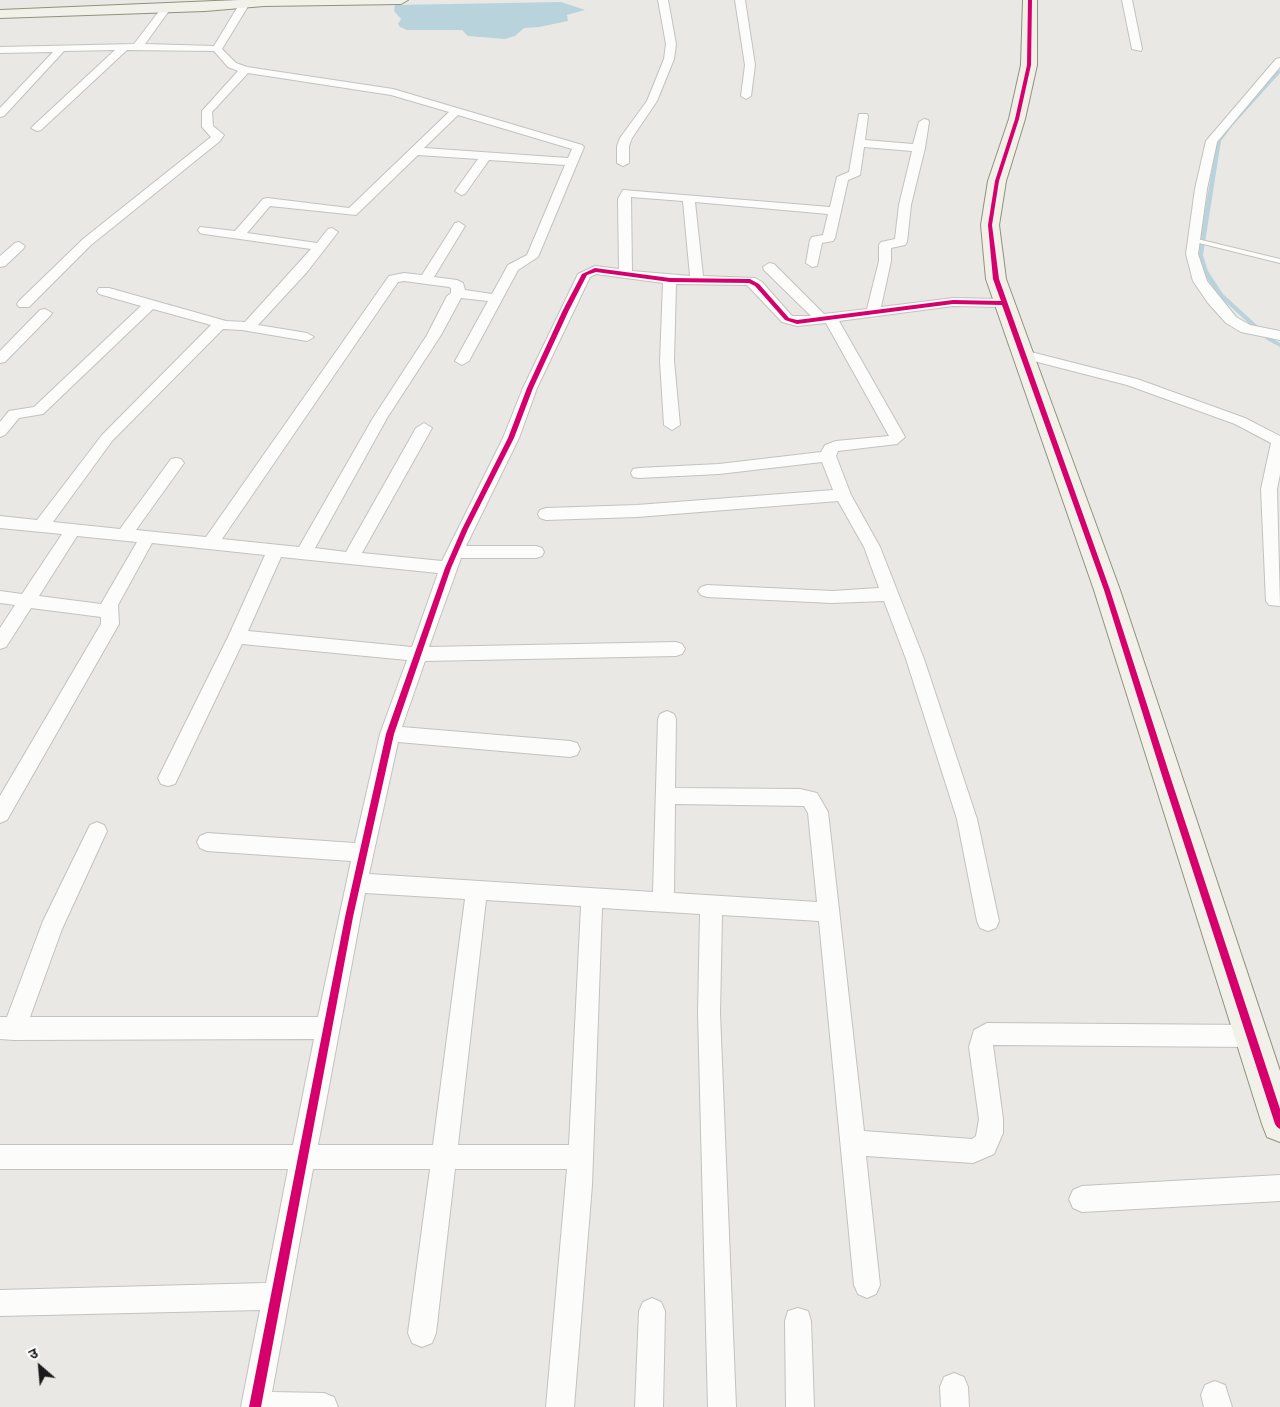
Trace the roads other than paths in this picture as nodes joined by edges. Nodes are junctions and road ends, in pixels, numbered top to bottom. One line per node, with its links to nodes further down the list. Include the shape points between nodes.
1 (401, 0): 6 (street)
2 (663, 0): 28 (street, via 670,44 669,59 652,101 626,138)
3 (740, 0): 17 (street, via 750,65)
4 (1030, 0): 50 (street, via 1030,65 997,182 990,225 996,279)
5 (1127, 0): 13 (street)
6 (245, 3): 7 (street); 12 (street)
7 (166, 8): 8 (street); 10 (street)
8 (0, 14)
9 (124, 47): 10 (street); 11 (street); 22 (street)
10 (138, 47): 12 (street, via 200,46)
11 (61, 48): 14 (street); 19 (street)
12 (217, 49): 16 (street, via 232,65)
13 (1137, 49)
14 (4, 51)
15 (1280, 61): 36 (street, via 1208,148)
16 (244, 70): 18 (street, via 393,92); 51 (street, via 206,111 208,127 218,135 216,139 87,242)
17 (746, 96)
18 (457, 110): 25 (street); 27 (street, via 576,146 579,149)
19 (0, 114)
20 (864, 116): 23 (street)
21 (924, 122): 24 (street)
22 (37, 128)
23 (860, 143): 24 (street); 31 (street, via 854,175 843,177)
24 (919, 148): 54 (street, via 900,242 885,245 885,261)
25 (415, 151): 26 (street); 35 (street, via 352,212 265,203)
26 (486, 156): 27 (street); 29 (street)
27 (573, 162): 49 (street, via 532,257 513,268)
28 (624, 163)
29 (461, 192)
30 (689, 199): 31 (street); 43 (street, via 625,194); 46 (street)
31 (836, 211): 41 (street, via 829,238 815,241)
32 (459, 226): 44 (street)
33 (204, 230): 35 (street)
34 (332, 232): 38 (street)
35 (238, 235): 38 (street)
36 (1196, 241): 39 (lane); 58 (street, via 1194,263 1206,291 1235,323)
37 (19, 246): 40 (street)
38 (320, 247): 57 (street)
39 (1280, 261)
40 (0, 263)
41 (812, 263)
42 (769, 267): 55 (street)
43 (626, 275): 45 (street); 82 (street, via 595,270 586,274)
44 (426, 280): 48 (street, via 456,284); 77 (street, via 400,277 391,283)
45 (670, 280): 46 (street); 63 (street, via 667,361)
46 (697, 281): 55 (street, via 753,282 787,319 797,322)
47 (104, 291): 52 (street)
48 (458, 294): 49 (street); 80 (street, via 380,418)
49 (496, 298): 62 (street)
50 (1004, 303): 54 (street, via 953,302); 60 (street)
51 (24, 304)
52 (151, 304): 56 (street); 65 (street, via 38,411 14,414)
53 (45, 313): 61 (street)
54 (873, 313): 55 (street)
55 (827, 320): 67 (street, via 897,437 892,441 836,446 830,448)
56 (221, 324): 57 (street); 73 (street, via 107,438)
57 (247, 327): 59 (street)
58 (1269, 334)
59 (307, 337)
60 (1022, 354): 66 (street, via 1132,382 1240,421); 111 (street, via 1107,590)
61 (0, 359)
62 (462, 361)
63 (672, 425)
64 (424, 428): 81 (street)
65 (0, 432)
66 (1280, 442): 87 (street, via 1269,488)
67 (828, 456): 69 (street, via 718,469); 70 (street)
68 (176, 463): 75 (street)
69 (639, 473)
70 (843, 495): 71 (street, via 646,511); 84 (street, via 872,547)
71 (546, 514)
72 (0, 522): 73 (street)
73 (41, 526): 74 (street)
74 (72, 531): 75 (street); 86 (street)
75 (124, 536): 76 (street)
76 (148, 538): 77 (street); 88 (street, via 112,599)
77 (210, 544): 78 (street)
78 (275, 551): 80 (street); 89 (street)
79 (536, 552): 82 (street)
80 (304, 553): 81 (street)
81 (352, 557): 82 (street)
82 (452, 560): 92 (street)
83 (707, 591): 84 (street, via 832,597)
84 (891, 594): 108 (street, via 967,819)
85 (0, 597): 86 (street)
86 (27, 601): 88 (street); 90 (street)
87 (1275, 601)
88 (109, 612): 98 (street, via 110,624)
89 (237, 637): 92 (street); 96 (street)
90 (0, 642)
91 (676, 649): 92 (street)
92 (416, 654): 94 (street)
93 (667, 719): 97 (street)
94 (390, 734): 95 (street); 101 (street)
95 (570, 749)
96 (168, 778)
97 (666, 796): 105 (street); 107 (street, via 800,796 810,799 818,812)
98 (0, 814)
99 (97, 831): 110 (street)
100 (207, 842): 101 (street)
101 (363, 852): 102 (street)
102 (356, 883): 103 (street); 109 (street)
103 (477, 890): 104 (street); 117 (street)
104 (592, 896): 105 (street); 116 (street)
105 (663, 900): 106 (street)
106 (711, 904): 107 (street); 130 (street, via 709,1013)
107 (829, 912): 113 (street)
108 (988, 921)
109 (328, 1028): 110 (street); 114 (street)
110 (7, 1029)
111 (1251, 1036): 112 (street); 113 (street, via 987,1034 982,1038 981,1047 991,1133 985,1145 973,1151)
112 (1280, 1124)
113 (853, 1144): 120 (street)
114 (303, 1156): 115 (street); 117 (street); 121 (street)
115 (0, 1157)
116 (580, 1157): 117 (street); 128 (street)
117 (444, 1158): 125 (street)
118 (1280, 1188): 119 (street)
119 (1082, 1199)
120 (867, 1285)
121 (276, 1296): 122 (street); 126 (street)
122 (0, 1303)
123 (652, 1311): 129 (street)
124 (798, 1321): 131 (street)
125 (422, 1333)
126 (255, 1406): 127 (street)
127 (324, 1407)
128 (560, 1407)
129 (649, 1407)
130 (722, 1407)
131 (800, 1407)

